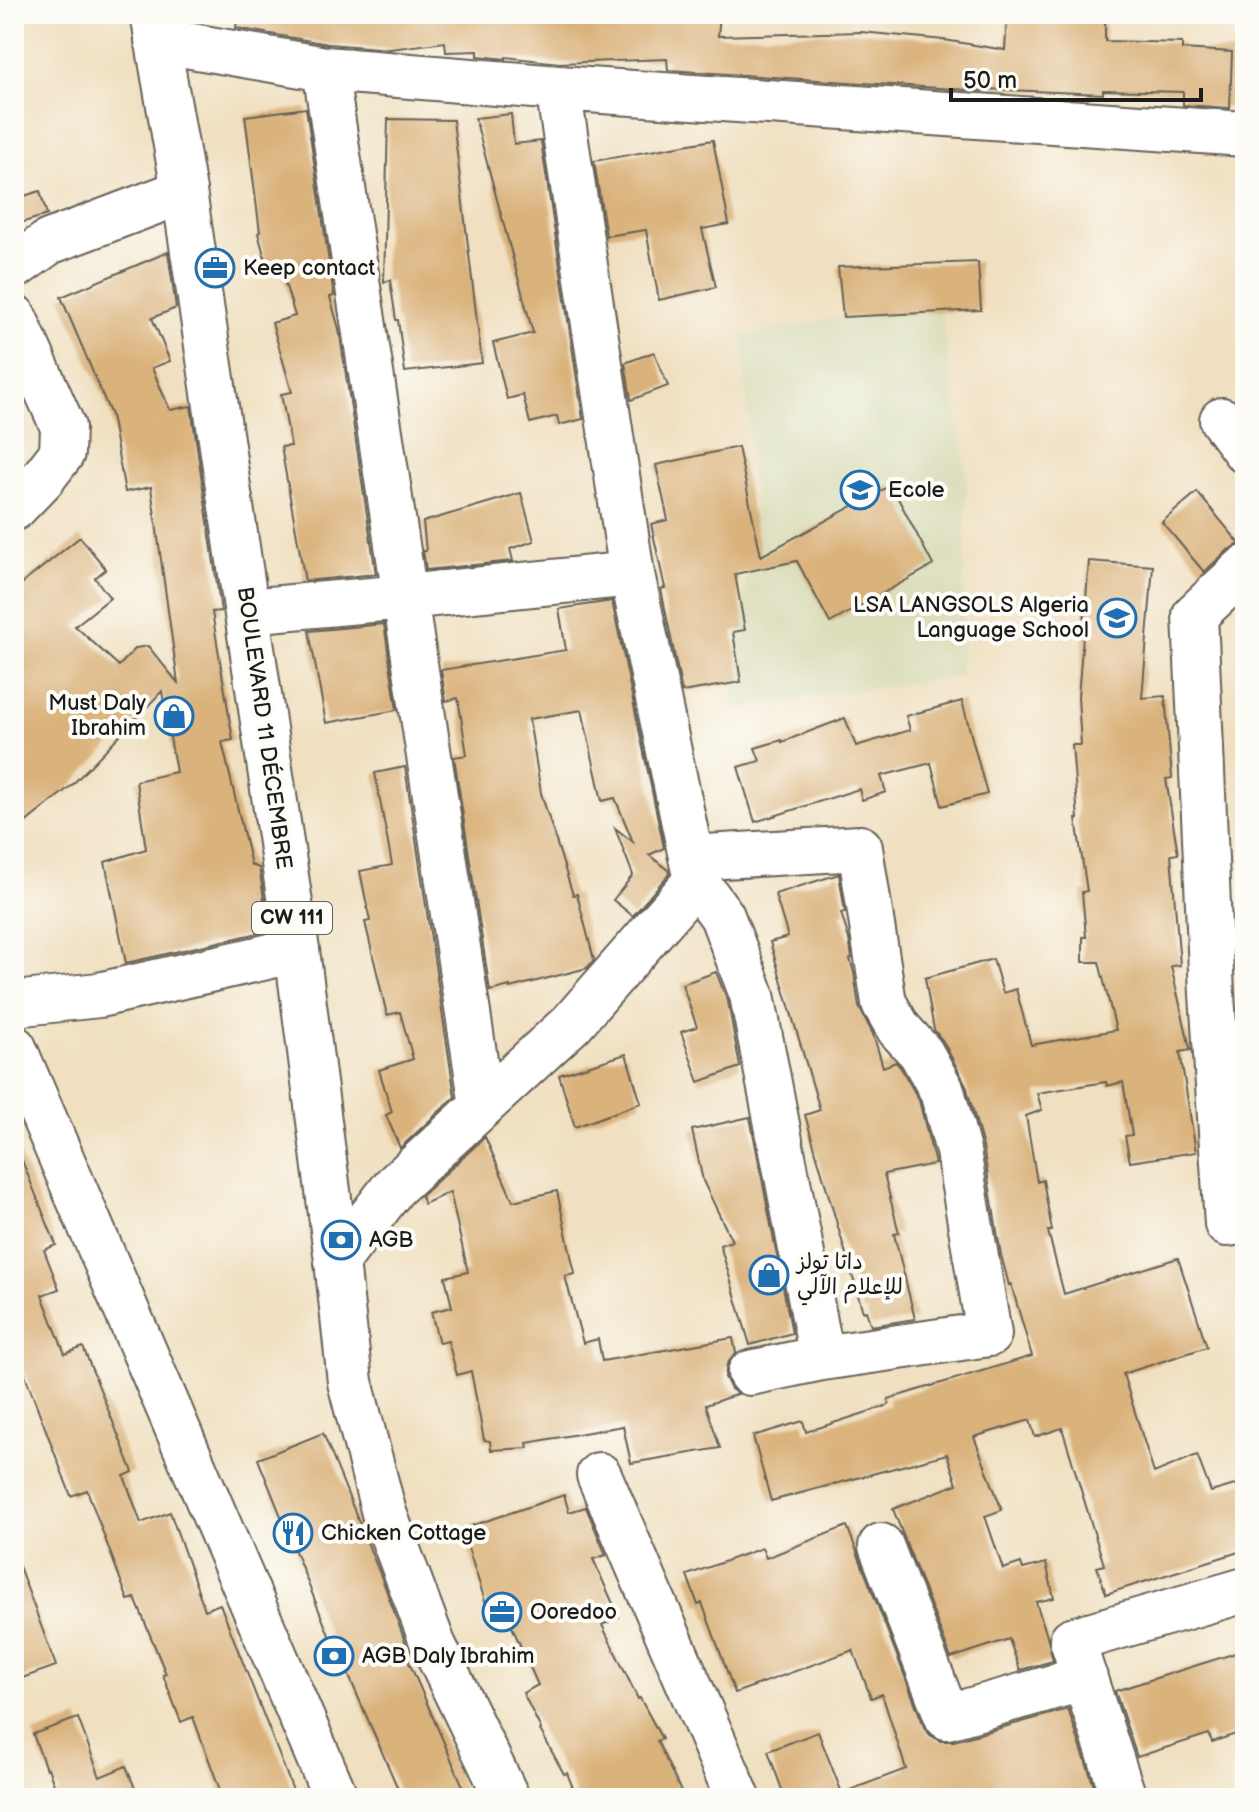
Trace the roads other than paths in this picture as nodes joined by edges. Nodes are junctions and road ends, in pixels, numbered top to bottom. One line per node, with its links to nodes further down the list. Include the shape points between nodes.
1 (155, 27): 2 (street); 5 (street, BOULEVARD 11 DÉCEMBRE / CW 111)
2 (325, 69): 3 (street); 11 (street)
3 (558, 88): 4 (street); 10 (street)
4 (1245, 134)
5 (184, 191): 6 (street, via 49,242); 12 (street, BOULEVARD 11 DÉCEMBRE / CW 111)
6 (14, 267)
7 (14, 317): 8 (street, via 63,427 63,440 62,453)
8 (14, 508)
9 (1245, 568): 15 (street, via 1195,615)
10 (632, 574): 11 (street); 13 (street)
11 (405, 597): 12 (street); 18 (street)
12 (247, 611): 14 (street, BOULEVARD 11 DÉCEMBRE / CW 111)
13 (696, 881): 18 (street, via 572,1023); 21 (street, via 722,916 752,995); 21 (street, via 706,857 860,848 884,1003 942,1091 958,1151 989,1334)
14 (297, 950): 16 (street, via 99,995); 20 (street, BOULEVARD 11 DÉCEMBRE / CW 111)
15 (1228, 993): 19 (street, via 1227,1224)
16 (14, 1004)
17 (14, 1048): 27 (street)
18 (482, 1106): 20 (street, via 394,1187)
19 (1245, 1222)
20 (337, 1261): 28 (street, BOULEVARD 11 DÉCEMBRE / CW 111, via 350,1382 384,1513 433,1644)
21 (822, 1358): 22 (street)
22 (750, 1373)
23 (599, 1475): 29 (street)
24 (881, 1546): 26 (street, via 947,1717)
25 (1245, 1590): 26 (street, via 1072,1640)
26 (1085, 1678): 30 (street)
27 (336, 1798)
28 (507, 1798)
29 (738, 1798)
30 (1124, 1798)

